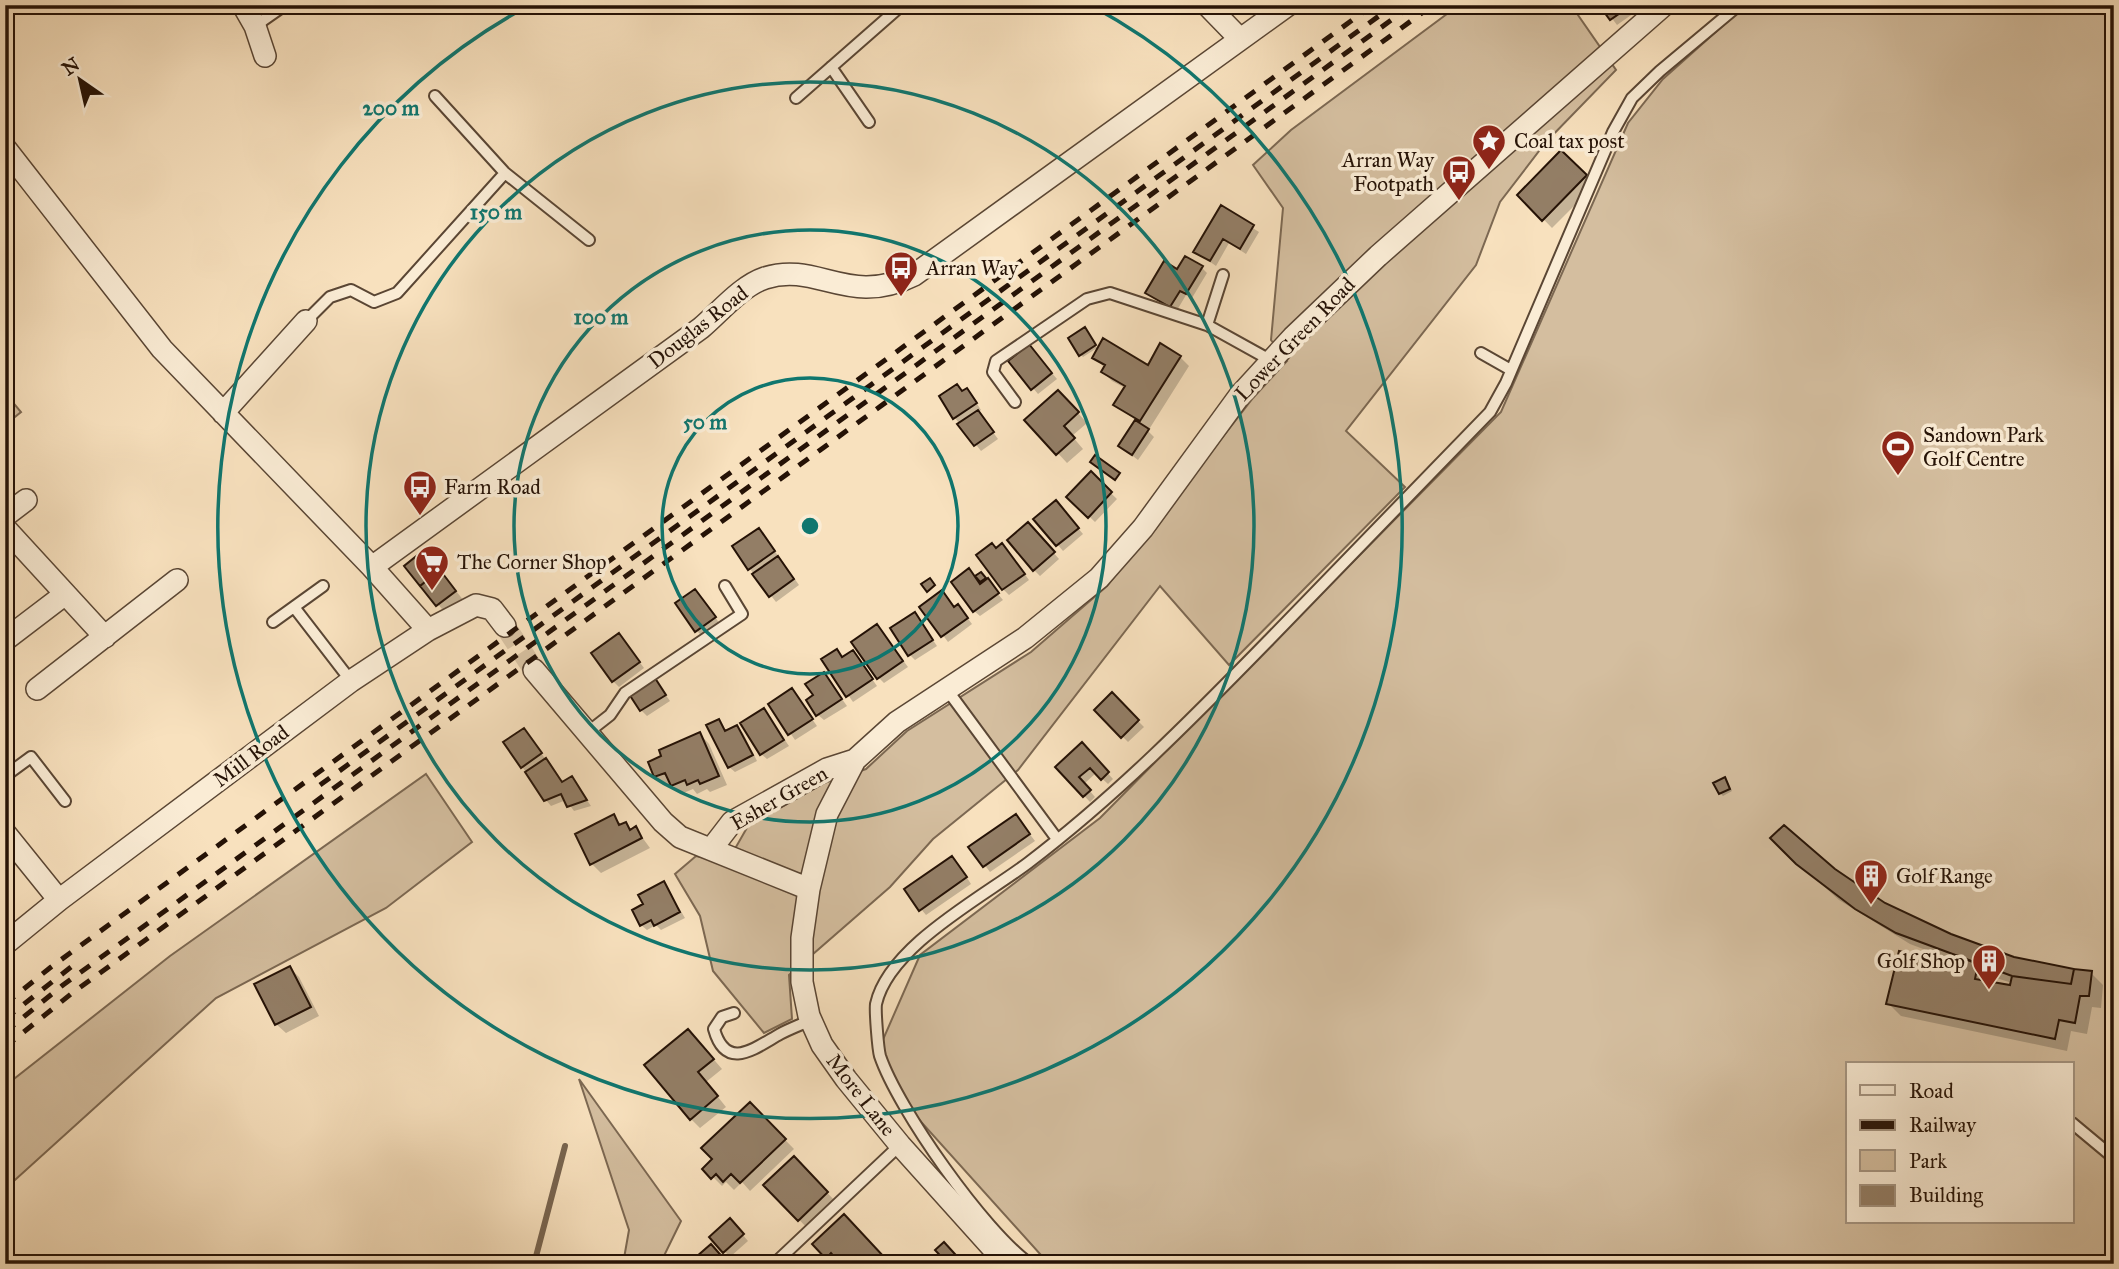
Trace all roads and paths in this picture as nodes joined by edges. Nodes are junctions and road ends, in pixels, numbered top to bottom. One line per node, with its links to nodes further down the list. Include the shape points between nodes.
1 (243, 5): 8 (street)
2 (285, 5): 8 (lane)
3 (901, 5): 11 (lane)
4 (1207, 5): 9 (street)
5 (1288, 5): 9 (street, Douglas Road)
6 (1664, 5): 22 (street, Lower Green Road, via 1378,256)
7 (1740, 5): 23 (lane, via 1632,98 1613,131)
8 (255, 26): 10 (street)
9 (1240, 39): 29 (street, Douglas Road, via 914,275 892,286 871,289 784,274 753,284 701,328)
10 (265, 56)
11 (831, 68): 13 (lane); 14 (lane)
12 (435, 96): 16 (lane)
13 (796, 99)
14 (869, 122)
15 (5, 148): 25 (street, via 162,349)
16 (505, 173): 17 (lane); 19 (lane, via 397,293 374,303 351,290 330,297)
17 (589, 240)
18 (1223, 275): 20 (lane)
19 (306, 321): 25 (street)
20 (1207, 326): 22 (lane); 24 (lane, via 1111,293 1087,299 996,361 993,372)
21 (1481, 353): 23 (lane)
22 (1270, 360): 43 (street, Lower Green Road, via 1107,569 1025,638)
23 (1511, 370): 49 (lane, via 1490,412 1402,505 1136,774)
24 (1015, 402)
25 (223, 413): 29 (street)
26 (26, 500): 27 (street)
27 (5, 516)
28 (5, 527): 33 (street)
29 (372, 566): 37 (street)
30 (177, 580): 38 (street)
31 (323, 586): 34 (lane)
32 (724, 586): 44 (lane, via 743,614 625,693 610,715)
33 (64, 595): 38 (street); 39 (street)
34 (294, 607): 35 (lane); 41 (lane)
35 (273, 622)
36 (505, 626): 37 (street, Mill Road, via 492,610 476,605)
37 (428, 630): 41 (street, Mill Road)
38 (105, 637): 42 (street)
39 (5, 640)
40 (534, 670): 44 (street)
41 (351, 681): 52 (street, Mill Road)
42 (37, 689)
43 (948, 691): 45 (street, More Lane, via 897,722); 49 (lane)
44 (587, 733): 50 (street, via 663,822 680,837)
45 (855, 760): 50 (street, Esher Green, via 827,769 732,822); 51 (street, More Lane, via 827,814)
46 (5, 776): 47 (lane, via 31,757)
47 (65, 801)
48 (5, 834): 52 (street)
49 (1057, 839): 61 (lane, via 909,951 888,973 876,1006 878,1051 924,1138 1000,1236)
50 (712, 848): 51 (street)
51 (808, 889): 55 (street, More Lane, via 802,982)
52 (59, 900): 53 (street, Mill Road)
53 (5, 944)
54 (734, 1013): 55 (lane, via 722,1017 714,1029 718,1042 731,1053 744,1054 764,1046)
55 (811, 1020): 57 (street, More Lane, via 846,1079)
56 (2074, 1125): 58 (lane)
57 (900, 1145): 59 (street, More Lane); 60 (lane)
58 (2114, 1158)
59 (998, 1260)
60 (774, 1264)
61 (1030, 1264)

